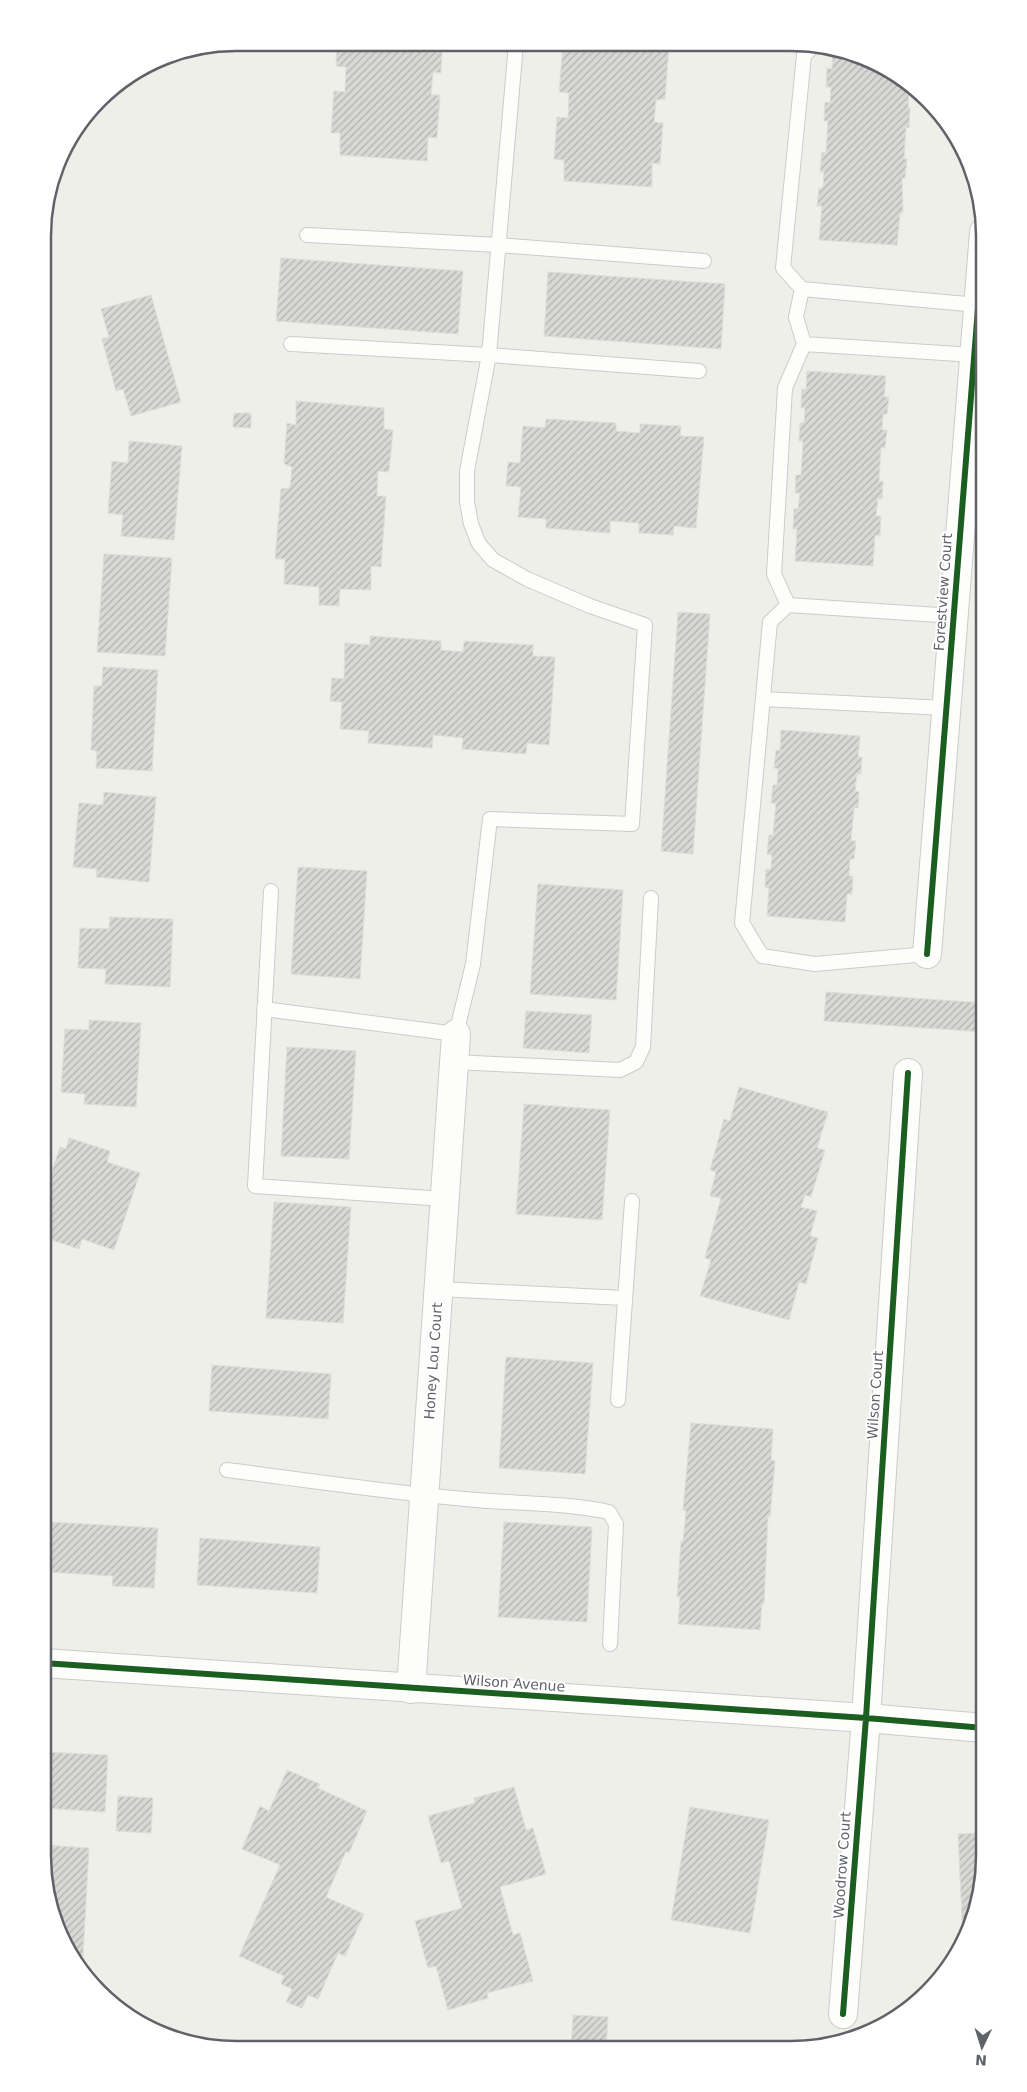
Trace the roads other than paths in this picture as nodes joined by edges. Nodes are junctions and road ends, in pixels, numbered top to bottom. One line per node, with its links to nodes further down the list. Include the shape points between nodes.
1 (515, 51): 4 (lane)
2 (807, 52): 6 (lane, via 804,55 783,268)
3 (307, 235): 4 (lane)
4 (499, 245): 5 (lane); 11 (lane)
5 (704, 261)
6 (802, 289): 7 (lane); 10 (lane, via 796,317)
7 (976, 305)
8 (976, 330): 12 (street, Forestview Court)
9 (291, 344): 11 (lane)
10 (804, 344): 12 (lane); 14 (lane, via 785,388 774,574)
11 (489, 355): 13 (lane); 22 (lane, via 467,471 467,502 479,544 492,560 527,579 645,625 632,824 490,819 473,964)
12 (974, 355): 15 (street, Forestview Court)
13 (699, 371)
14 (788, 605): 15 (lane); 16 (lane, via 770,622)
15 (954, 616): 17 (street, Forestview Court)
16 (763, 699): 17 (lane); 20 (lane, via 742,923 762,956 815,964)
17 (946, 708): 20 (street, Forestview Court)
18 (271, 891): 21 (lane)
19 (650, 898): 23 (lane, via 643,1047 636,1062 620,1070)
20 (927, 954)
21 (264, 1009): 22 (lane); 25 (lane, via 255,1186)
22 (456, 1034): 23 (street, Honey Lou Court)
23 (454, 1062): 25 (street, Honey Lou Court)
24 (908, 1073): 35 (street, Wilson Court)
25 (444, 1199): 27 (street, Honey Lou Court)
26 (632, 1201): 28 (lane)
27 (438, 1289): 28 (lane); 31 (street, Honey Lou Court)
28 (625, 1298): 29 (lane)
29 (618, 1400)
30 (227, 1470): 31 (lane)
31 (423, 1495): 32 (lane, via 584,1506 609,1512 616,1524); 34 (street, Honey Lou Court)
32 (610, 1644)
33 (51, 1664): 34 (street, Wilson Avenue)
34 (410, 1689): 35 (street, Wilson Avenue)
35 (866, 1718): 36 (street, Wilson Avenue); 37 (street, Woodrow Court)
36 (976, 1727)
37 (843, 2014)

